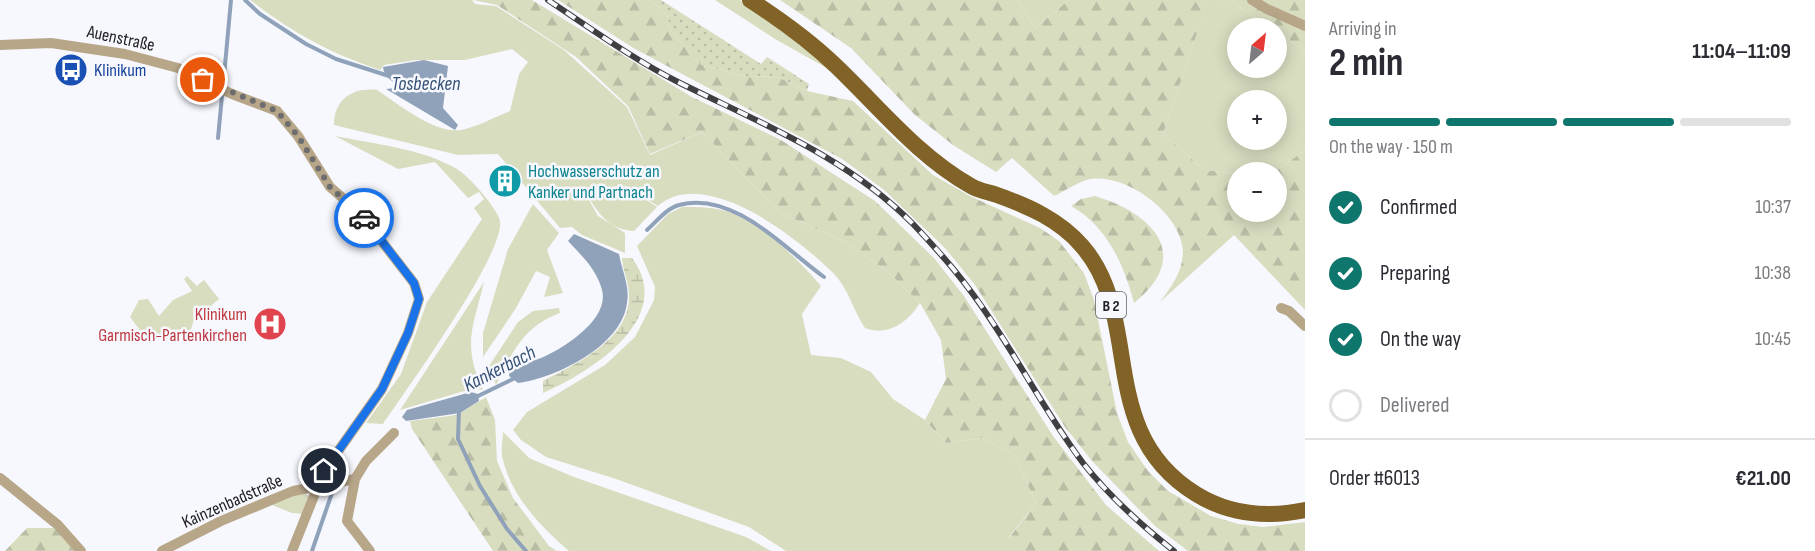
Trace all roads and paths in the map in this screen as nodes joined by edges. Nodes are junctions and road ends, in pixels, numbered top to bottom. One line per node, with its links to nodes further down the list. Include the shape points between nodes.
1 (750, 0): 11 (main road, B 2, via 792,27 830,60 939,166 974,188 1046,216 1083,247 1108,294 1123,374 1139,428 1178,482 1217,505 1243,513 1265,515)
2 (1252, 0): 3 (street)
3 (1305, 26)
4 (0, 45): 10 (street, Auenstraße, via 51,43 125,54 178,68 277,111 330,187 359,212 414,283 419,299 415,314 382,389 324,471)
5 (1281, 308): 6 (street)
6 (1305, 326)
7 (394, 433): 9 (street)
8 (0, 478): 12 (street, via 58,525)
9 (350, 480): 10 (street, Kainzenbadstraße); 15 (street, via 347,521)
10 (322, 485): 13 (street, Kainzenbadstraße, via 293,491); 14 (street)
11 (1305, 510)
12 (81, 551)
13 (162, 551)
14 (292, 551)
15 (370, 551)

